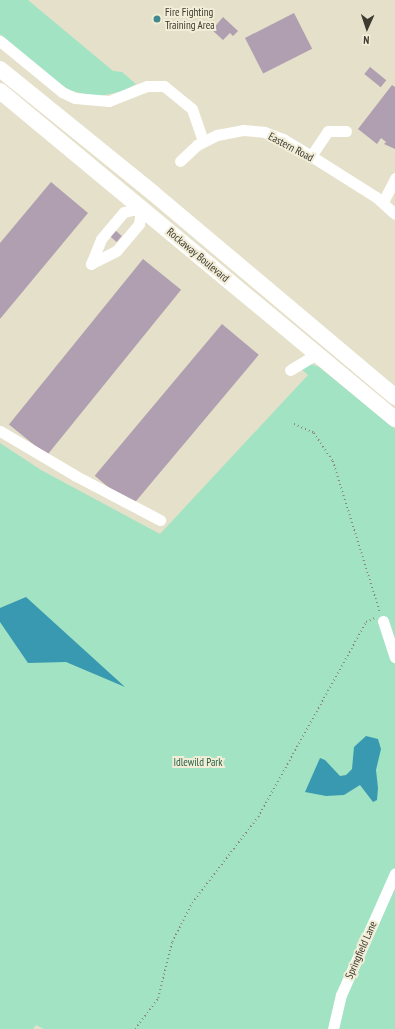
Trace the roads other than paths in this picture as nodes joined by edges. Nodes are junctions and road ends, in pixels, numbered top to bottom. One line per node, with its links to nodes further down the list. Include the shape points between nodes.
1 (0, 41): 5 (street, via 62,92 75,98 109,100 147,86 164,86 192,110)
2 (0, 69): 14 (highway, Rockaway Boulevard, via 153,193)
3 (0, 91): 10 (highway, Rockaway Boulevard)
4 (346, 131): 6 (street, via 328,131)
5 (203, 141): 6 (street, Eastern Road, via 230,131 257,131 277,137); 7 (street, Eastern Road)
6 (311, 156): 9 (street, Eastern Road)
7 (180, 161)
8 (395, 178): 9 (street)
9 (383, 202): 11 (street, Eastern Road)
10 (141, 208): 10 (street, via 124,212 101,239 92,264 116,251 139,224); 12 (highway, Rockaway Boulevard)
11 (395, 214)
12 (317, 354): 13 (street); 15 (highway, Rockaway Boulevard)
13 (290, 370)
14 (395, 397)
15 (395, 419)
16 (0, 432): 17 (street)
17 (160, 520)
18 (384, 621): 19 (street)
19 (395, 657)
20 (395, 873): 21 (street, Springfield Lane, via 341,995)
21 (333, 1029)

